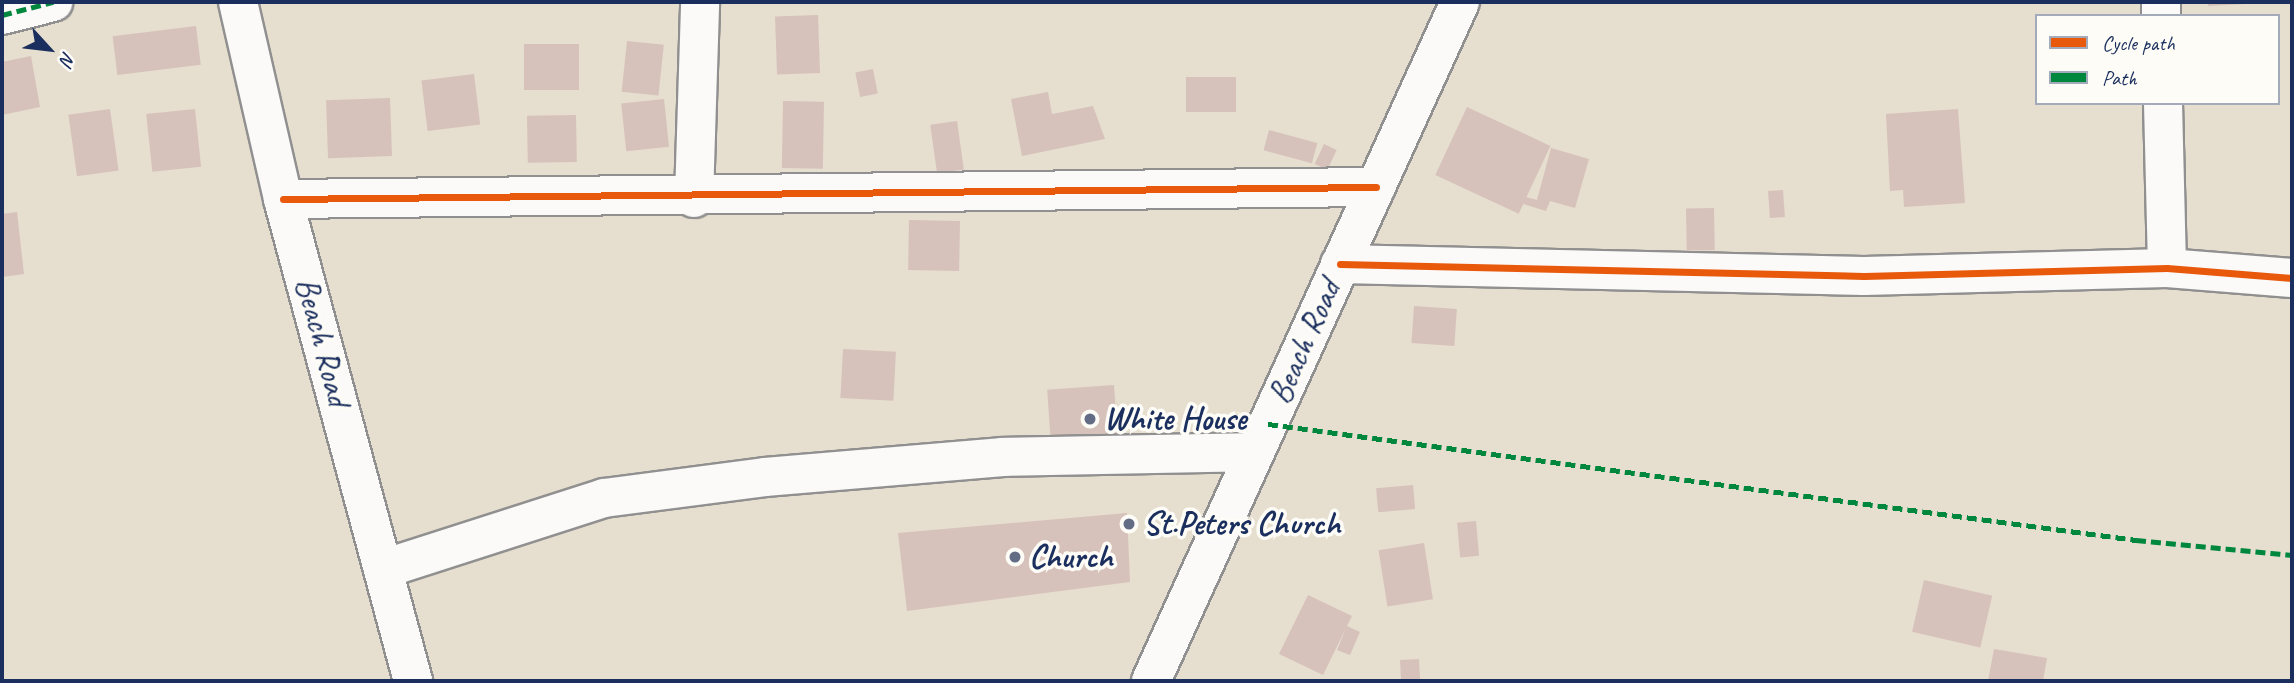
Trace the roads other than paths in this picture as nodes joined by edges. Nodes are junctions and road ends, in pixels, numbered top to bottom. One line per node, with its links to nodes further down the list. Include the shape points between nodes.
1 (53, 2): 5 (street)
2 (238, 2): 9 (street, Beach Road)
3 (700, 2): 8 (street)
4 (1460, 2): 7 (street, Beach Road)
5 (2, 15)
6 (2163, 105): 11 (street)
7 (1376, 187): 8 (street); 10 (street, Beach Road)
8 (694, 198): 9 (street)
9 (283, 199): 14 (street, Beach Road)
10 (1340, 264): 11 (street, via 1864,276); 13 (street, Beach Road)
11 (2167, 268): 12 (street)
12 (2292, 278)
13 (1254, 452): 14 (street, via 1003,457 751,478 604,498); 16 (street, Beach Road)
14 (383, 569): 15 (street, Beach Road)
15 (413, 681)
16 (1151, 681)

